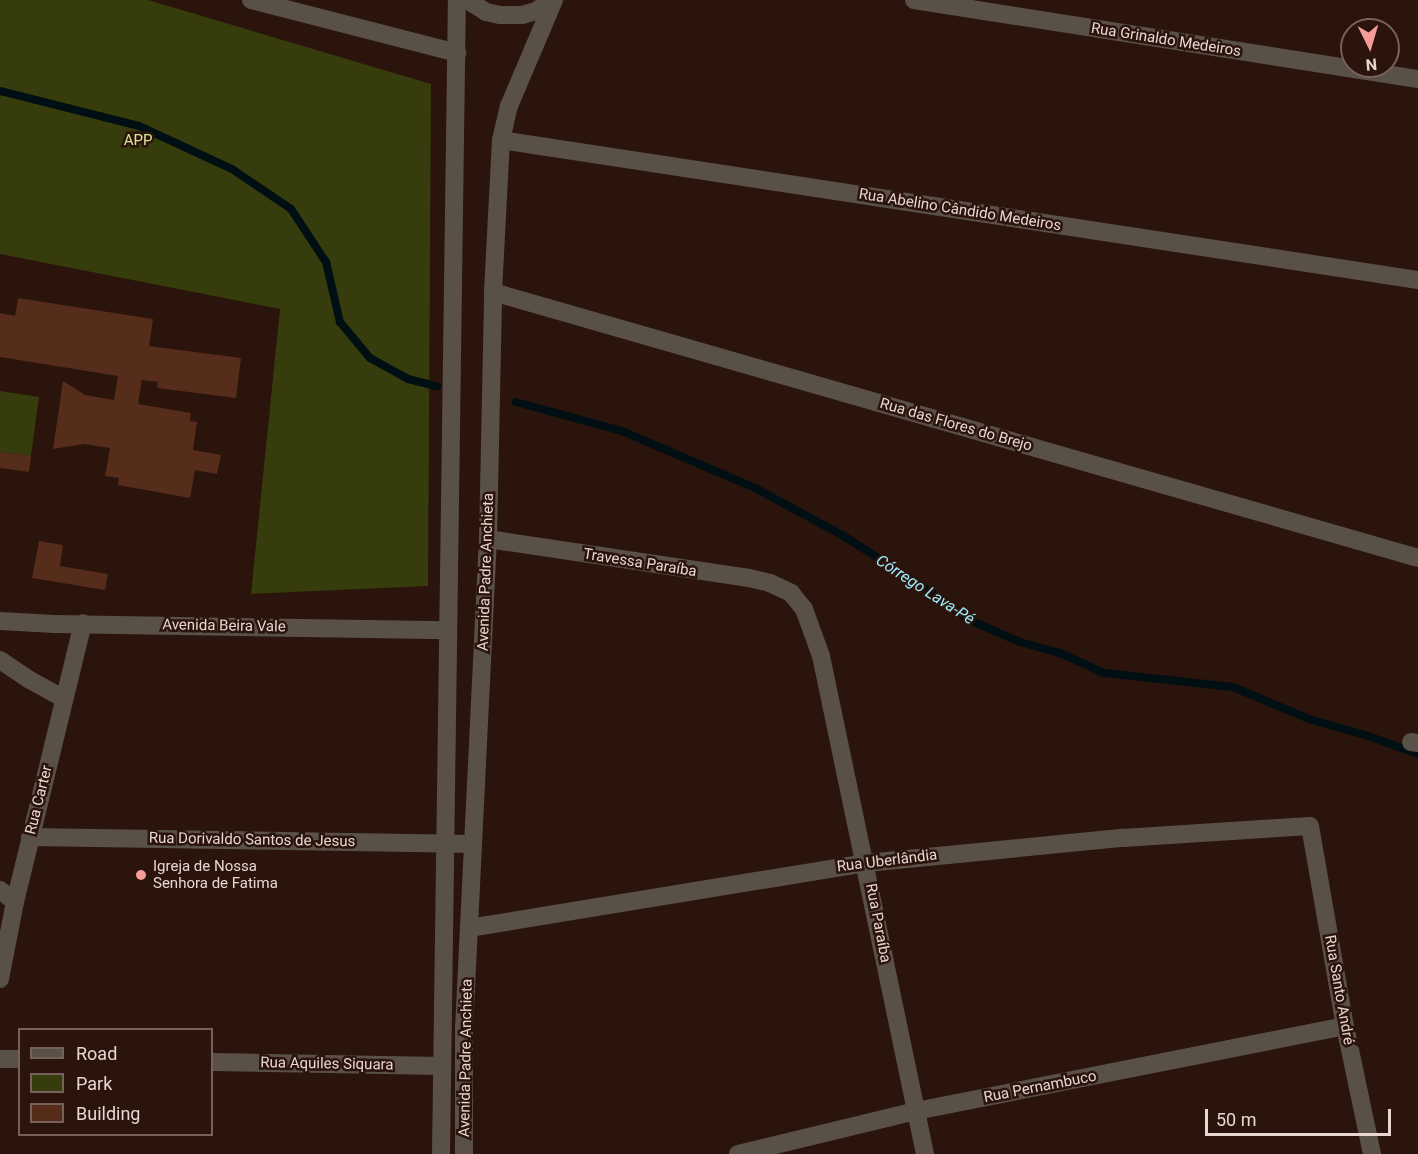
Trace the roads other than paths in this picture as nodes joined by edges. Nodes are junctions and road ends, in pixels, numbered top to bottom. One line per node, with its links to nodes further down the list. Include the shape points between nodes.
1 (251, 0): 6 (street)
2 (457, 0): 6 (street, Avenida Padre Anchieta)
3 (467, 0): 4 (street, Avenida Padre Anchieta, via 486,12 500,15 522,15)
4 (553, 0): 8 (street, Avenida Padre Anchieta, via 509,106)
5 (914, 0): 7 (street, Rua Grinaldo Medeiros)
6 (457, 53): 16 (street, Avenida Padre Anchieta)
7 (1418, 79)
8 (501, 140): 9 (street, Rua Abelino Cândido Medeiros); 10 (street, Avenida Padre Anchieta)
9 (1418, 280)
10 (493, 292): 11 (street, Avenida Padre Anchieta); 12 (street, Rua das Flores do Brejo)
11 (488, 539): 13 (street, Travessa Paraíba, via 749,578); 22 (street, Avenida Padre Anchieta)
12 (1418, 558)
13 (790, 593): 23 (street, Rua Paraíba, via 804,609 815,634)
14 (0, 621): 15 (street, Avenida Beira Vale)
15 (83, 623): 16 (street, Avenida Beira Vale); 18 (street, Rua Carter)
16 (448, 630): 21 (street, Avenida Padre Anchieta)
17 (0, 660): 18 (street)
18 (64, 699): 20 (street, Rua Carter)
19 (1310, 826): 23 (street, Rua Uberlândia, via 1122,838); 28 (street, Rua Santo André)
20 (30, 837): 21 (street, Rua Dorivaldo Santos de Jesus); 25 (street, Rua Carter)
21 (443, 843): 22 (street, Rua Dorivaldo Santos de Jesus); 32 (street, Avenida Padre Anchieta)
22 (473, 844): 26 (street, Avenida Padre Anchieta)
23 (866, 862): 26 (street, Rua Uberlândia); 33 (street, Rua Paraíba)
24 (0, 890): 25 (street)
25 (15, 902): 27 (street, Rua Carter)
26 (469, 928): 35 (street, Avenida Padre Anchieta)
27 (0, 979)
28 (1345, 1026): 33 (street, Rua Pernambuco); 38 (street, Rua Santo André)
29 (0, 1059): 30 (street)
30 (18, 1059)
31 (213, 1062): 32 (street, Rua Aquiles Siquara)
32 (442, 1066): 34 (street, Avenida Padre Anchieta)
33 (916, 1112): 36 (street, Rua Pernambuco); 37 (street, Rua Paraíba)
34 (441, 1154)
35 (464, 1154)
36 (738, 1154)
37 (925, 1154)
38 (1372, 1154)

